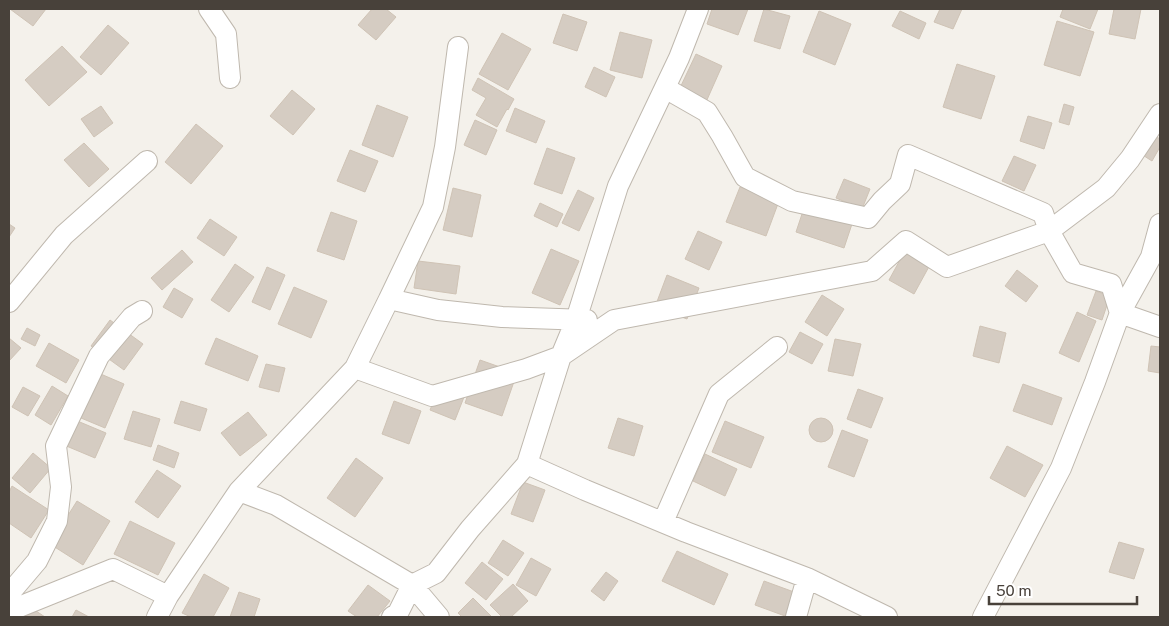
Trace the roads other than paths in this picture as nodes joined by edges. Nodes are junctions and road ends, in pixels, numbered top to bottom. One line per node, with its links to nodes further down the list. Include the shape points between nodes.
1 (209, 9): 4 (street, via 226,34)
2 (698, 9): 5 (street)
3 (458, 47): 10 (street, via 445,147 433,207)
4 (230, 78)
5 (665, 88): 9 (street, via 706,112 745,177 792,200 868,218 900,184 908,155 1043,213); 14 (street, via 618,186)
6 (1160, 114): 9 (street, via 1106,188)
7 (147, 162): 11 (street, via 64,235)
8 (1160, 224): 13 (street, via 1151,257)
9 (1049, 231): 13 (street, via 1073,273 1111,284); 15 (street, via 947,267 906,241 872,271)
10 (389, 299): 14 (street, via 438,310); 19 (street)
11 (9, 302)
12 (142, 311): 25 (street, via 132,317 99,356 56,446 61,487 57,521 38,561)
13 (1120, 313): 16 (street); 33 (street, via 1061,468)
14 (576, 320): 15 (street); 18 (street)
15 (614, 320): 18 (street)
16 (1160, 327)
17 (777, 347): 22 (street, via 718,394)
18 (561, 356): 19 (street, via 432,396); 20 (street)
19 (355, 368): 21 (street)
20 (526, 464): 22 (street); 24 (street, via 436,574)
21 (239, 491): 24 (street, via 276,505); 26 (street)
22 (663, 522): 23 (street)
23 (807, 578): 31 (street); 32 (street)
24 (412, 585): 29 (street, via 398,613); 30 (street)
25 (9, 594)
26 (168, 596): 27 (street, via 114,569); 28 (street)
27 (9, 611)
28 (157, 617)
29 (392, 617)
30 (439, 617)
31 (796, 617)
32 (887, 617)
33 (983, 617)

